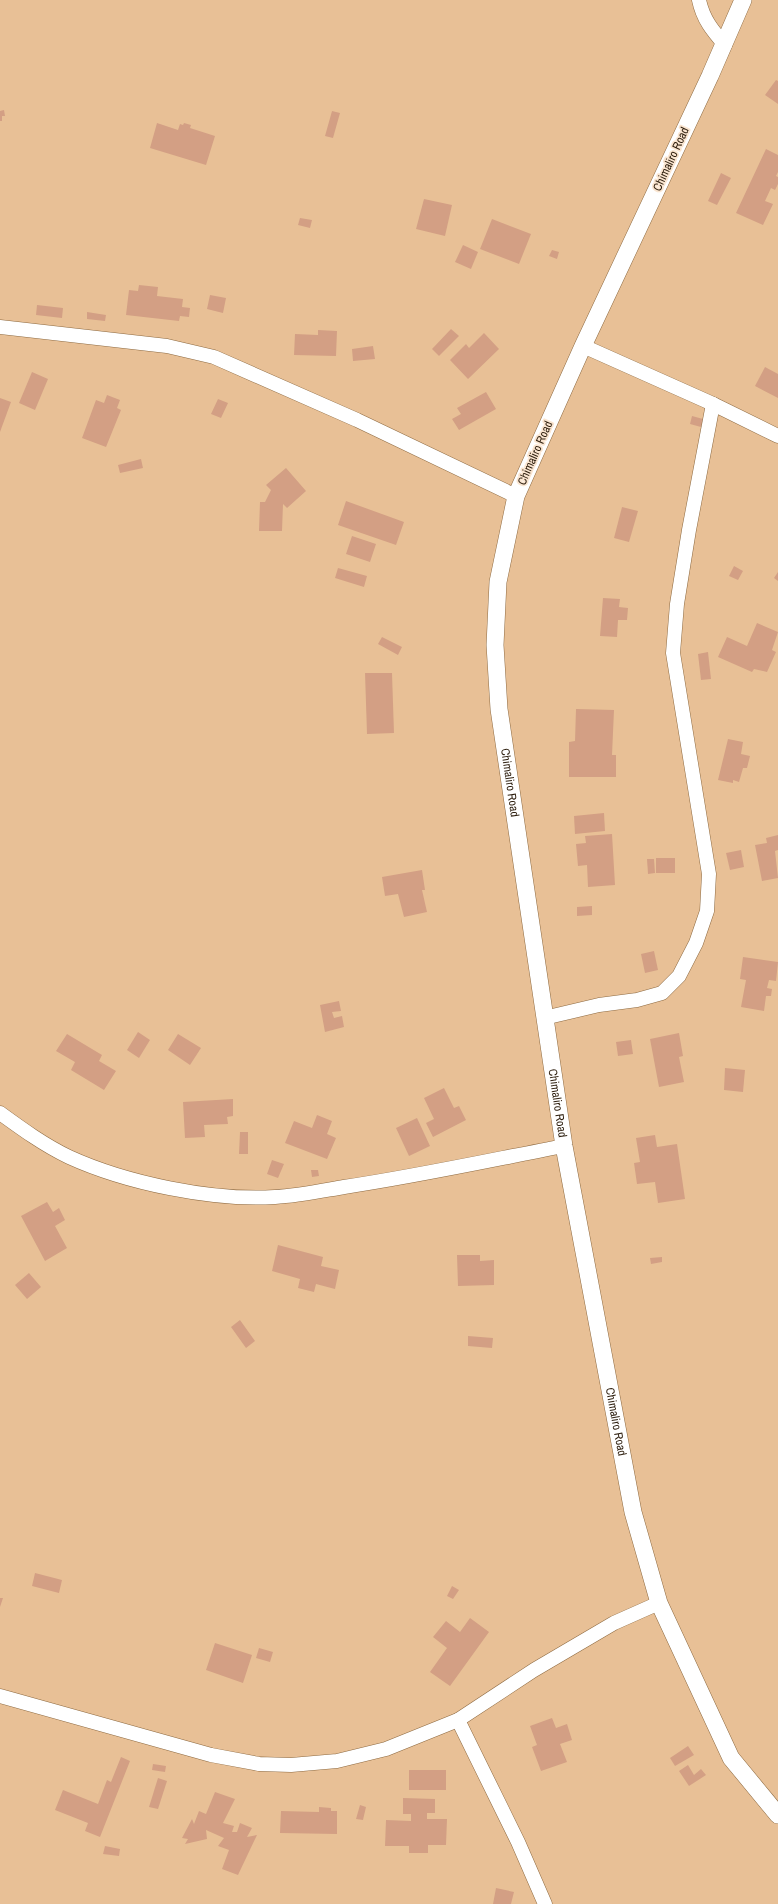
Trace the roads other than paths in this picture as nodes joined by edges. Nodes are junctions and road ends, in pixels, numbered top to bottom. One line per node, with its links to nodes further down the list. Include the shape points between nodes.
1 (699, 0): 3 (street, via 708,26)
2 (743, 0): 3 (street, Chimaliro Road)
3 (725, 45): 5 (street, Chimaliro Road)
4 (0, 327): 8 (street, via 167,346 214,358 356,420)
5 (583, 346): 6 (street); 8 (street, Chimaliro Road)
6 (713, 404): 7 (street); 9 (street, via 688,530 673,653 709,874 707,911 696,943 679,976 662,993)
7 (778, 436)
8 (516, 496): 9 (street, Chimaliro Road, via 498,582 495,645 499,709)
9 (544, 1018): 11 (street, Chimaliro Road)
10 (0, 1113): 11 (street, via 30,1135 68,1156 102,1170 181,1190 217,1196 283,1196 396,1180)
11 (564, 1146): 12 (street, Chimaliro Road, via 633,1512)
12 (659, 1603): 14 (street, via 614,1623 534,1670); 15 (street, Chimaliro Road, via 731,1758)
13 (0, 1696): 14 (street, via 211,1755 259,1764 291,1765 360,1756 386,1749)
14 (458, 1720): 16 (street, via 518,1842)
15 (778, 1815)
16 (545, 1904)

